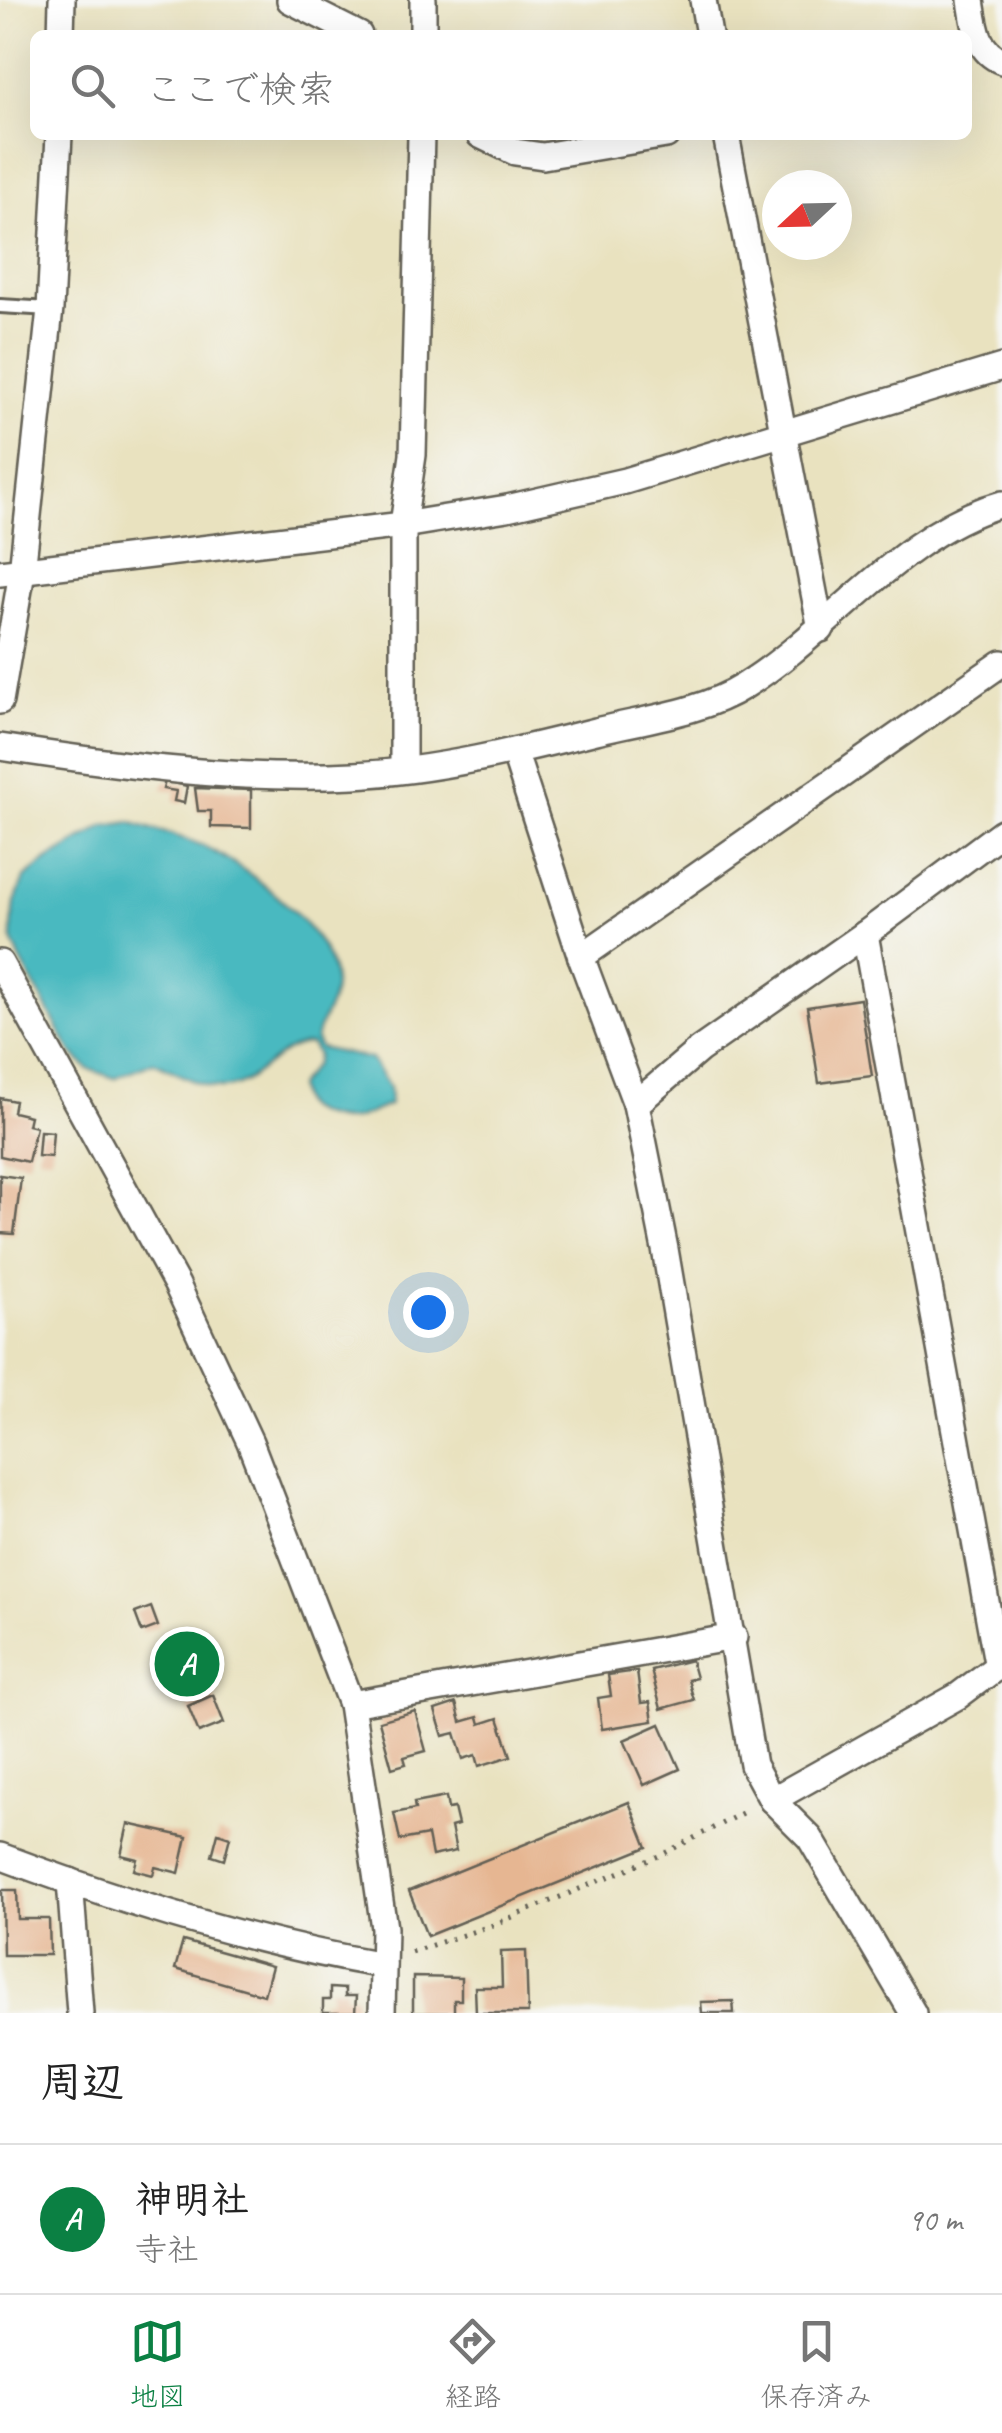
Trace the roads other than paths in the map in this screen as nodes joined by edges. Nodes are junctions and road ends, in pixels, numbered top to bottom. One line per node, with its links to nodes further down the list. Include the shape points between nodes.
1 (62, 0): 6 (street)
2 (290, 0): 7 (street)
3 (424, 0): 8 (street)
4 (702, 0): 9 (street)
5 (971, 0): 10 (street, via 984,50)
6 (61, 30)
7 (348, 30)
8 (423, 30)
9 (708, 30)
10 (1002, 61)
11 (59, 140): 17 (street)
12 (421, 140): 21 (street, via 413,455)
13 (490, 140): 14 (street, via 543,156)
14 (637, 140)
15 (727, 140): 19 (street)
16 (0, 306): 17 (lane)
17 (50, 309): 22 (street)
18 (1002, 367): 19 (street)
19 (784, 434): 21 (street, via 608,485); 23 (street)
20 (1002, 504): 23 (street, via 919,546)
21 (404, 525): 22 (street); 28 (street)
22 (11, 572): 25 (street)
23 (821, 629): 27 (street, via 743,687 714,700)
24 (1002, 663): 31 (street)
25 (0, 701)
26 (0, 747): 28 (street, via 258,775)
27 (514, 751): 28 (street); 31 (street)
28 (403, 770)
29 (1002, 832): 30 (street)
30 (866, 934): 33 (street, via 699,1050); 35 (street)
31 (581, 957): 33 (street)
32 (0, 963): 36 (street, via 177,1284 250,1442)
33 (636, 1104): 34 (street)
34 (734, 1637): 36 (street); 37 (street, via 754,1765)
35 (1000, 1665): 37 (street, via 958,1696)
36 (351, 1704): 40 (street)
37 (772, 1800): 43 (street, via 810,1838)
38 (0, 1856): 39 (street)
39 (70, 1881): 40 (street, via 303,1951); 41 (street)
40 (384, 1964): 42 (street)
41 (80, 2013)
42 (382, 2013)
43 (913, 2013)

